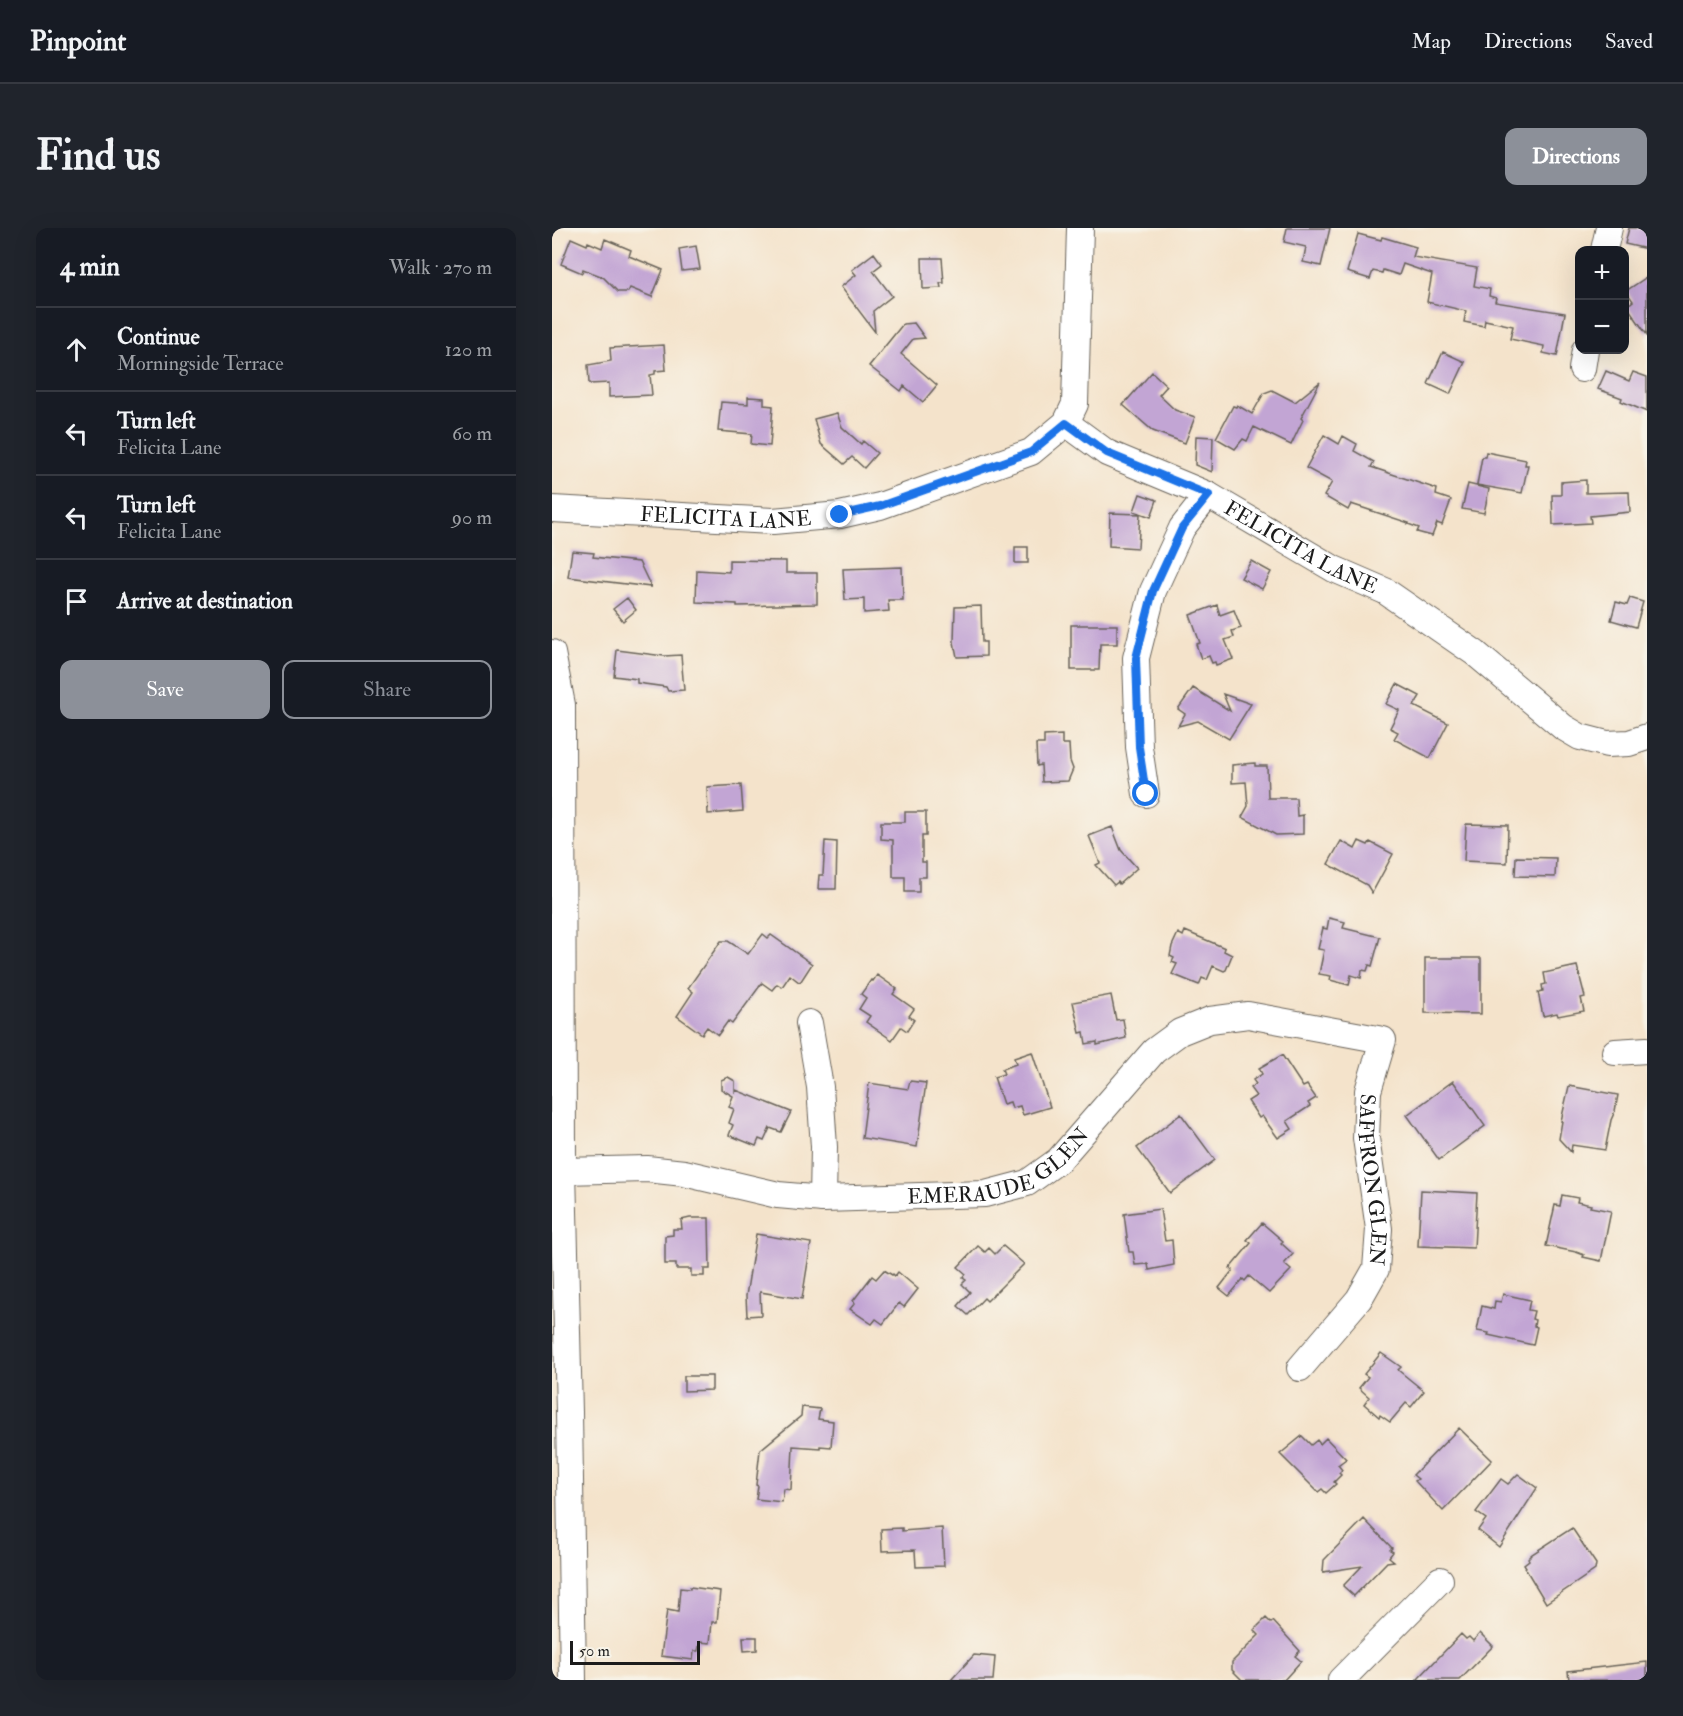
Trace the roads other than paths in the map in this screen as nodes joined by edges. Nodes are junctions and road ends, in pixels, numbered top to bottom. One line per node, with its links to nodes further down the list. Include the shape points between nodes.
1 (1080, 228): 4 (street, via 1075,404)
2 (1610, 228): 3 (street)
3 (1605, 246)
4 (1066, 423): 5 (street, FELICITA LANE, via 1107,453); 6 (street, FELICITA LANE, via 1031,452 880,506 840,515 773,521)
5 (1209, 495): 8 (street, FELICITA LANE, via 1334,569 1385,591 1475,653 1580,737 1606,744); 9 (street, via 1182,528 1153,591 1136,658 1139,747)
6 (552, 509)
7 (552, 652): 14 (street, via 562,705)
8 (1647, 737)
9 (1146, 794)
10 (809, 1023): 15 (street, via 820,1087)
11 (1383, 1040): 15 (street, EMERAUDE GLEN, via 1248,1015 1210,1020 1180,1032 1154,1051 1059,1160 1027,1183 986,1194); 16 (street, SAFFRON GLEN, via 1368,1090 1366,1138 1379,1229 1376,1269 1359,1299)
12 (1647, 1050): 13 (street)
13 (1615, 1052)
14 (564, 1172): 15 (street, EMERAUDE GLEN, via 647,1169 684,1173 778,1195); 17 (street)
15 (823, 1199)
16 (1299, 1368)
17 (561, 1412): 19 (street)
18 (1440, 1580): 20 (street)
19 (573, 1680)
20 (1341, 1680)

